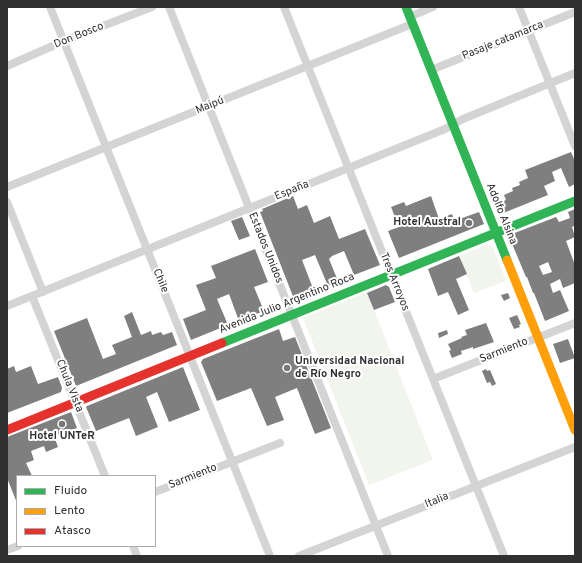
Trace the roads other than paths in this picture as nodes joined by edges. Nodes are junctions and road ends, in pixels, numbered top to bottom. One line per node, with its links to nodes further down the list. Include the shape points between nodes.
1 (50, 7): 11 (street, Chile)
2 (152, 7): 11 (street, Don Bosco)
3 (169, 7): 17 (street, Estados Unidos)
4 (284, 7): 13 (street, Tres Arroyos)
5 (406, 7): 9 (main road, Adolfo Alsina)
6 (433, 7): 9 (street, Maipú)
7 (519, 7): 10 (street)
8 (575, 12): 10 (street, Pasaje catamarca)
9 (411, 20): 13 (street, Maipú); 14 (main road, Adolfo Alsina)
10 (529, 31): 14 (street, Pasaje catamarca); 16 (street)
11 (64, 41): 12 (street, Don Bosco); 20 (street, Chile)
12 (7, 66)
13 (307, 66): 17 (street, Maipú); 21 (street, Tres Arroyos)
14 (431, 70): 18 (main road, Adolfo Alsina)
15 (575, 73): 16 (street, España)
16 (550, 83): 18 (street, España); 19 (street)
17 (209, 106): 20 (street, Maipú); 26 (street, Estados Unidos)
18 (453, 125): 21 (street, España); 27 (main road, Adolfo Alsina)
19 (575, 146)
20 (106, 147): 22 (street, Maipú); 28 (street, Chile)
21 (348, 168): 26 (street, España); 29 (street, Tres Arroyos)
22 (7, 187)
23 (575, 195): 27 (main road, Avenida Julio Argentino Roca)
24 (575, 201): 27 (main road, Avenida Julio Argentino Roca)
25 (7, 202): 30 (street)
26 (249, 208): 28 (street, España); 33 (street, Estados Unidos)
27 (495, 230): 29 (main road, Avenida Julio Argentino Roca); 35 (main road, Adolfo Alsina)
28 (147, 249): 30 (street, España); 36 (street, Chile)
29 (390, 272): 33 (main road, Avenida Julio Argentino Roca); 37 (street, Tres Arroyos)
30 (43, 292): 31 (street, España)
31 (32, 296): 32 (street, España); 38 (street, Chula Vista)
32 (7, 306)
33 (291, 312): 36 (main road, Avenida Julio Argentino Roca); 48 (street, Estados Unidos)
34 (575, 323): 35 (street, Sarmiento)
35 (538, 338): 37 (street, Sarmiento); 41 (main road, Adolfo Alsina)
36 (189, 353): 38 (main road, Avenida Julio Argentino Roca); 44 (street, Chile)
37 (433, 379): 46 (street, Tres Arroyos)
38 (74, 399): 39 (main road, Avenida Julio Argentino Roca); 40 (main road, Avenida Julio Argentino Roca); 45 (street, Chula Vista)
39 (7, 422)
40 (7, 430)
41 (575, 430)
42 (280, 443): 44 (street, Sarmiento)
43 (575, 447): 46 (street, Italia)
44 (232, 461): 47 (street, Sarmiento); 49 (street, Chile)
45 (105, 475)
46 (476, 486): 48 (street, Italia); 52 (street, Tres Arroyos)
47 (156, 492)
48 (376, 525): 50 (street, Italia); 51 (street, Estados Unidos)
49 (270, 556)
50 (298, 556)
51 (388, 556)
52 (504, 556)

